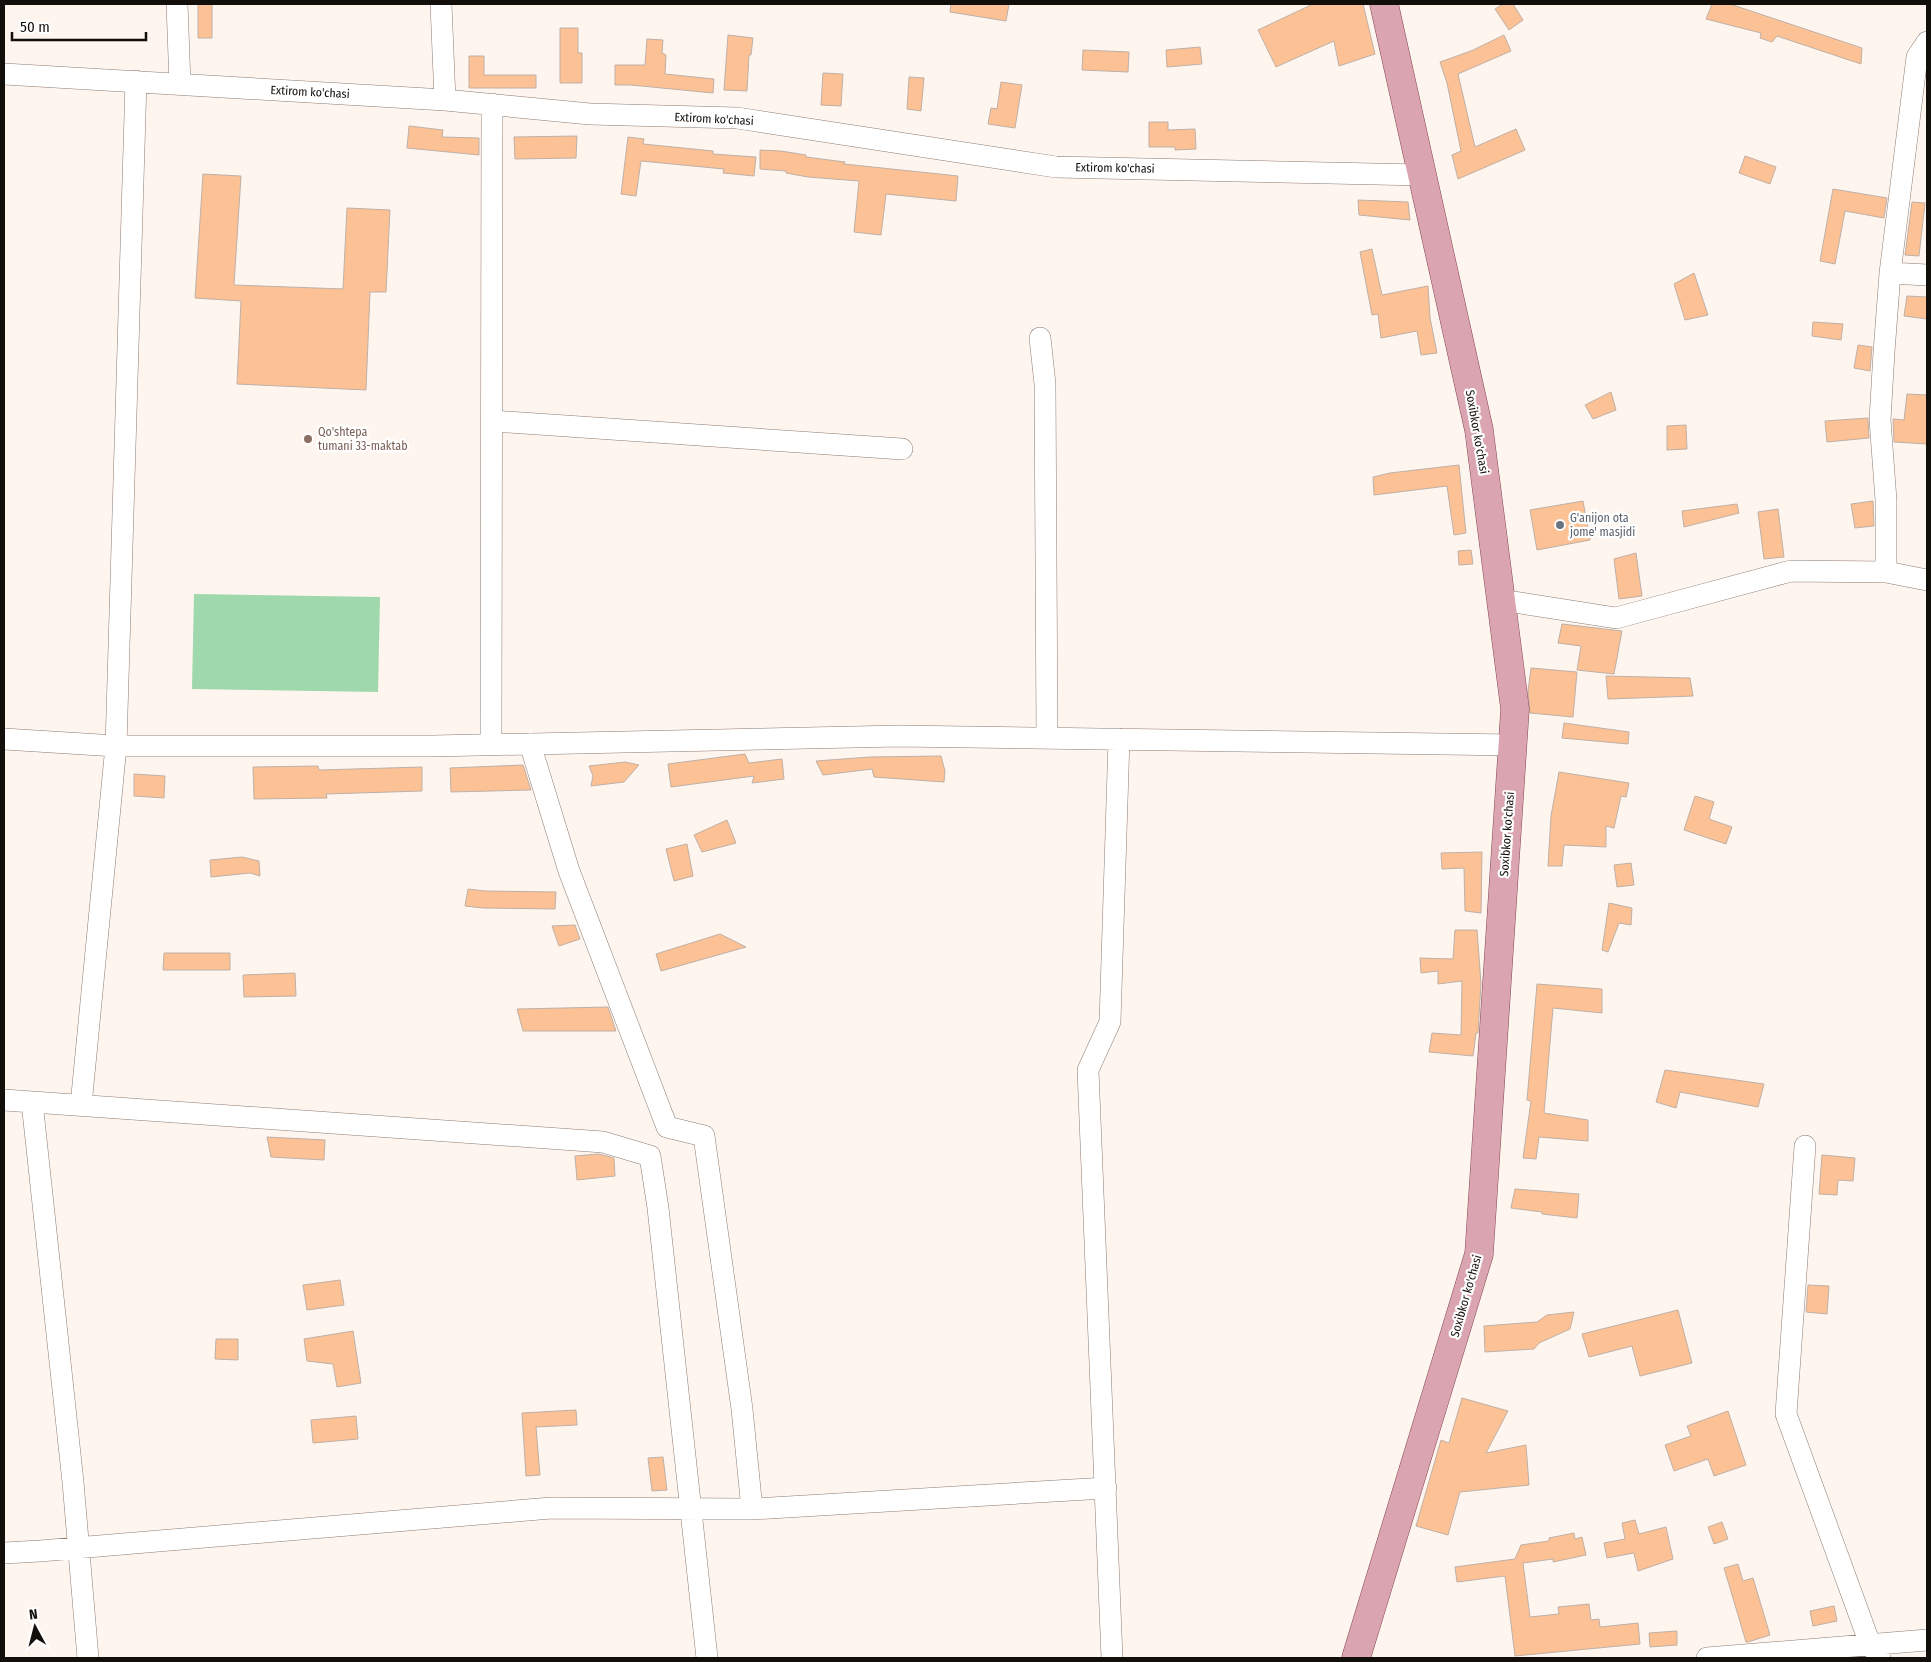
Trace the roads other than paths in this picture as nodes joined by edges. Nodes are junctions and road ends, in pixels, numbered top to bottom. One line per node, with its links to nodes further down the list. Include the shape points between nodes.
1 (177, 4): 7 (street)
2 (441, 4): 8 (street)
3 (1384, 4): 10 (main road, Soxibkor ko'chasi)
4 (1927, 42): 11 (street, via 1917,57)
5 (4, 74): 6 (street, Extirom ko'chasi)
6 (136, 82): 7 (street, Extirom ko'chasi); 25 (street)
7 (180, 84): 8 (street, Extirom ko'chasi)
8 (445, 100): 9 (street, Extirom ko'chasi)
9 (492, 104): 10 (street, Extirom ko'chasi, via 590,114 738,118 1056,167); 14 (street)
10 (1422, 175): 18 (main road, Soxibkor ko'chasi, via 1479,430)
11 (1890, 273): 12 (street); 16 (street, via 1880,420 1886,500)
12 (1927, 274)
13 (1040, 338): 19 (street, via 1045,384)
14 (492, 421): 15 (street); 23 (street)
15 (902, 449)
16 (1886, 572): 17 (street); 18 (street, via 1791,571 1616,618)
17 (1927, 580)
18 (1501, 600): 24 (main road, Soxibkor ko'chasi, via 1515,709)
19 (1047, 738): 21 (street); 22 (street, via 899,736)
20 (4, 739): 25 (street)
21 (1119, 739): 24 (street); 30 (street, via 1110,1022 1088,1070)
22 (530, 744): 23 (street); 32 (street, via 570,871 668,1127 704,1136 742,1410)
23 (492, 745): 25 (street)
24 (1513, 745): 40 (main road, Soxibkor ko'chasi, via 1479,1254)
25 (116, 746): 28 (street)
26 (4, 1100): 27 (street)
27 (32, 1102): 28 (street); 33 (street)
28 (81, 1105): 31 (street, via 603,1142 650,1156)
29 (1805, 1146): 36 (street, via 1786,1414)
30 (1106, 1488): 32 (street); 39 (street)
31 (691, 1508): 32 (street); 33 (street, via 551,1508); 38 (street)
32 (752, 1509)
33 (79, 1548): 34 (street); 37 (street)
34 (4, 1552)
35 (1927, 1640): 36 (street)
36 (1875, 1651): 41 (street)
37 (88, 1658)
38 (707, 1658)
39 (1112, 1658)
40 (1356, 1658)
41 (1707, 1658)

